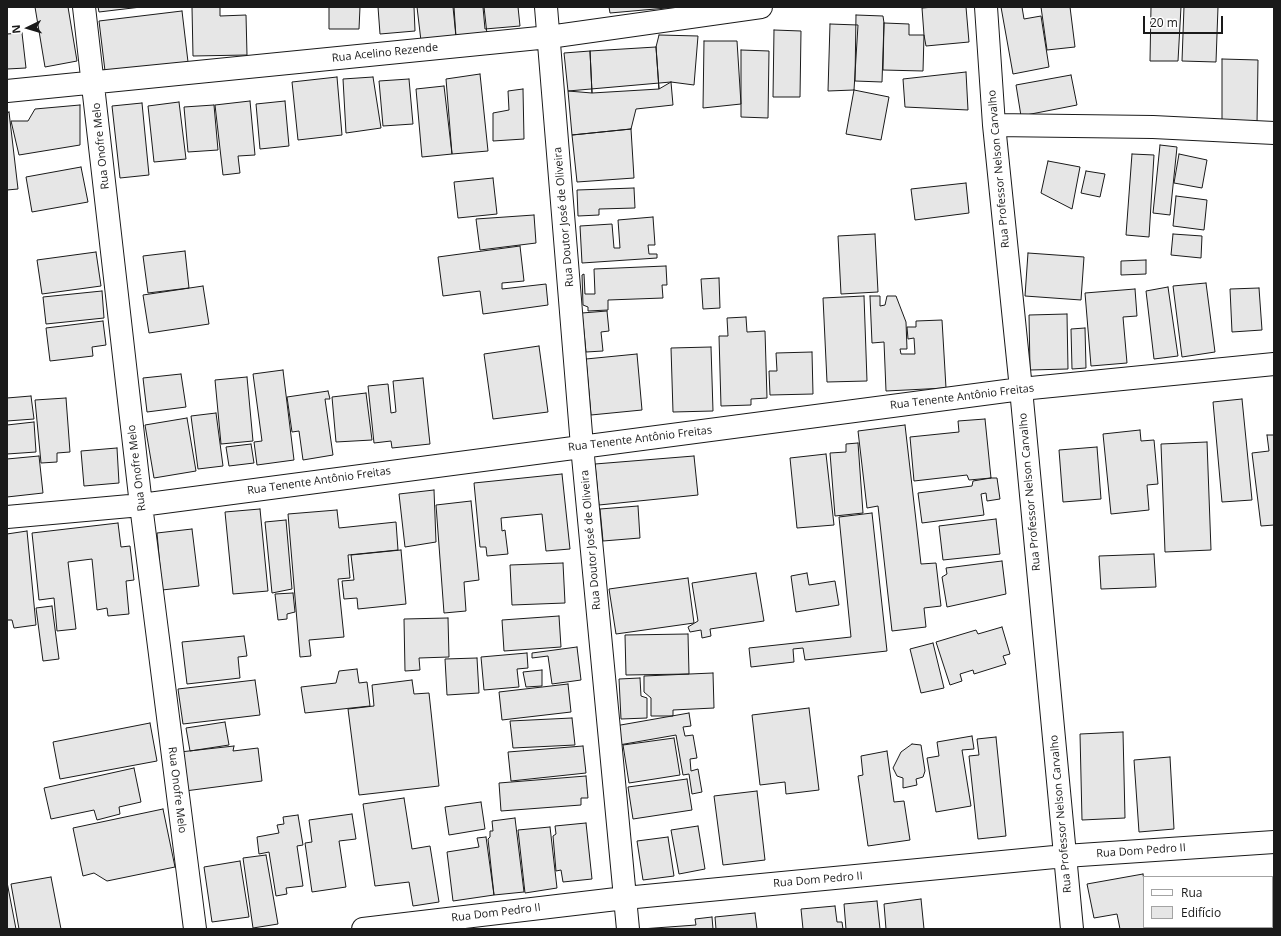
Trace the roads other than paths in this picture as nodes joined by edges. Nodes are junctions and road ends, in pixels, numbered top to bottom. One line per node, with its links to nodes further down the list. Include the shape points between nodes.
1 (84, 7): 6 (street, Rua Onofre Melo)
2 (546, 7): 5 (street, Rua Doutor José de Oliveira)
3 (761, 7): 5 (street, Rua Acelino Rezende)
4 (986, 7): 8 (street, Rua Professor Nelson Carvalho)
5 (549, 37): 6 (street, Rua Acelino Rezende); 12 (street, Rua Doutor José de Oliveira)
6 (94, 83): 7 (street, Rua Acelino Rezende); 13 (street, Rua Onofre Melo)
7 (7, 91)
8 (994, 125): 9 (street, via 1154,127); 11 (street, Rua Professor Nelson Carvalho)
9 (1274, 133)
10 (1274, 364): 11 (street, Rua Tenente Antônio Freitas)
11 (1021, 389): 12 (street, Rua Tenente Antônio Freitas); 16 (street, Rua Professor Nelson Carvalho)
12 (582, 446): 13 (street, Rua Tenente Antônio Freitas); 17 (street, Rua Doutor José de Oliveira)
13 (141, 505): 14 (street, Rua Tenente Antônio Freitas); 18 (street, Rua Onofre Melo)
14 (7, 517)
15 (1274, 842): 16 (street, Rua Dom Pedro II)
16 (1065, 856): 17 (street, Rua Dom Pedro II); 21 (street, Rua Professor Nelson Carvalho)
17 (625, 898): 19 (street, Rua Dom Pedro II); 20 (street, Rua Doutor José de Oliveira)
18 (195, 929)
19 (363, 929)
20 (628, 929)
21 (1072, 929)

